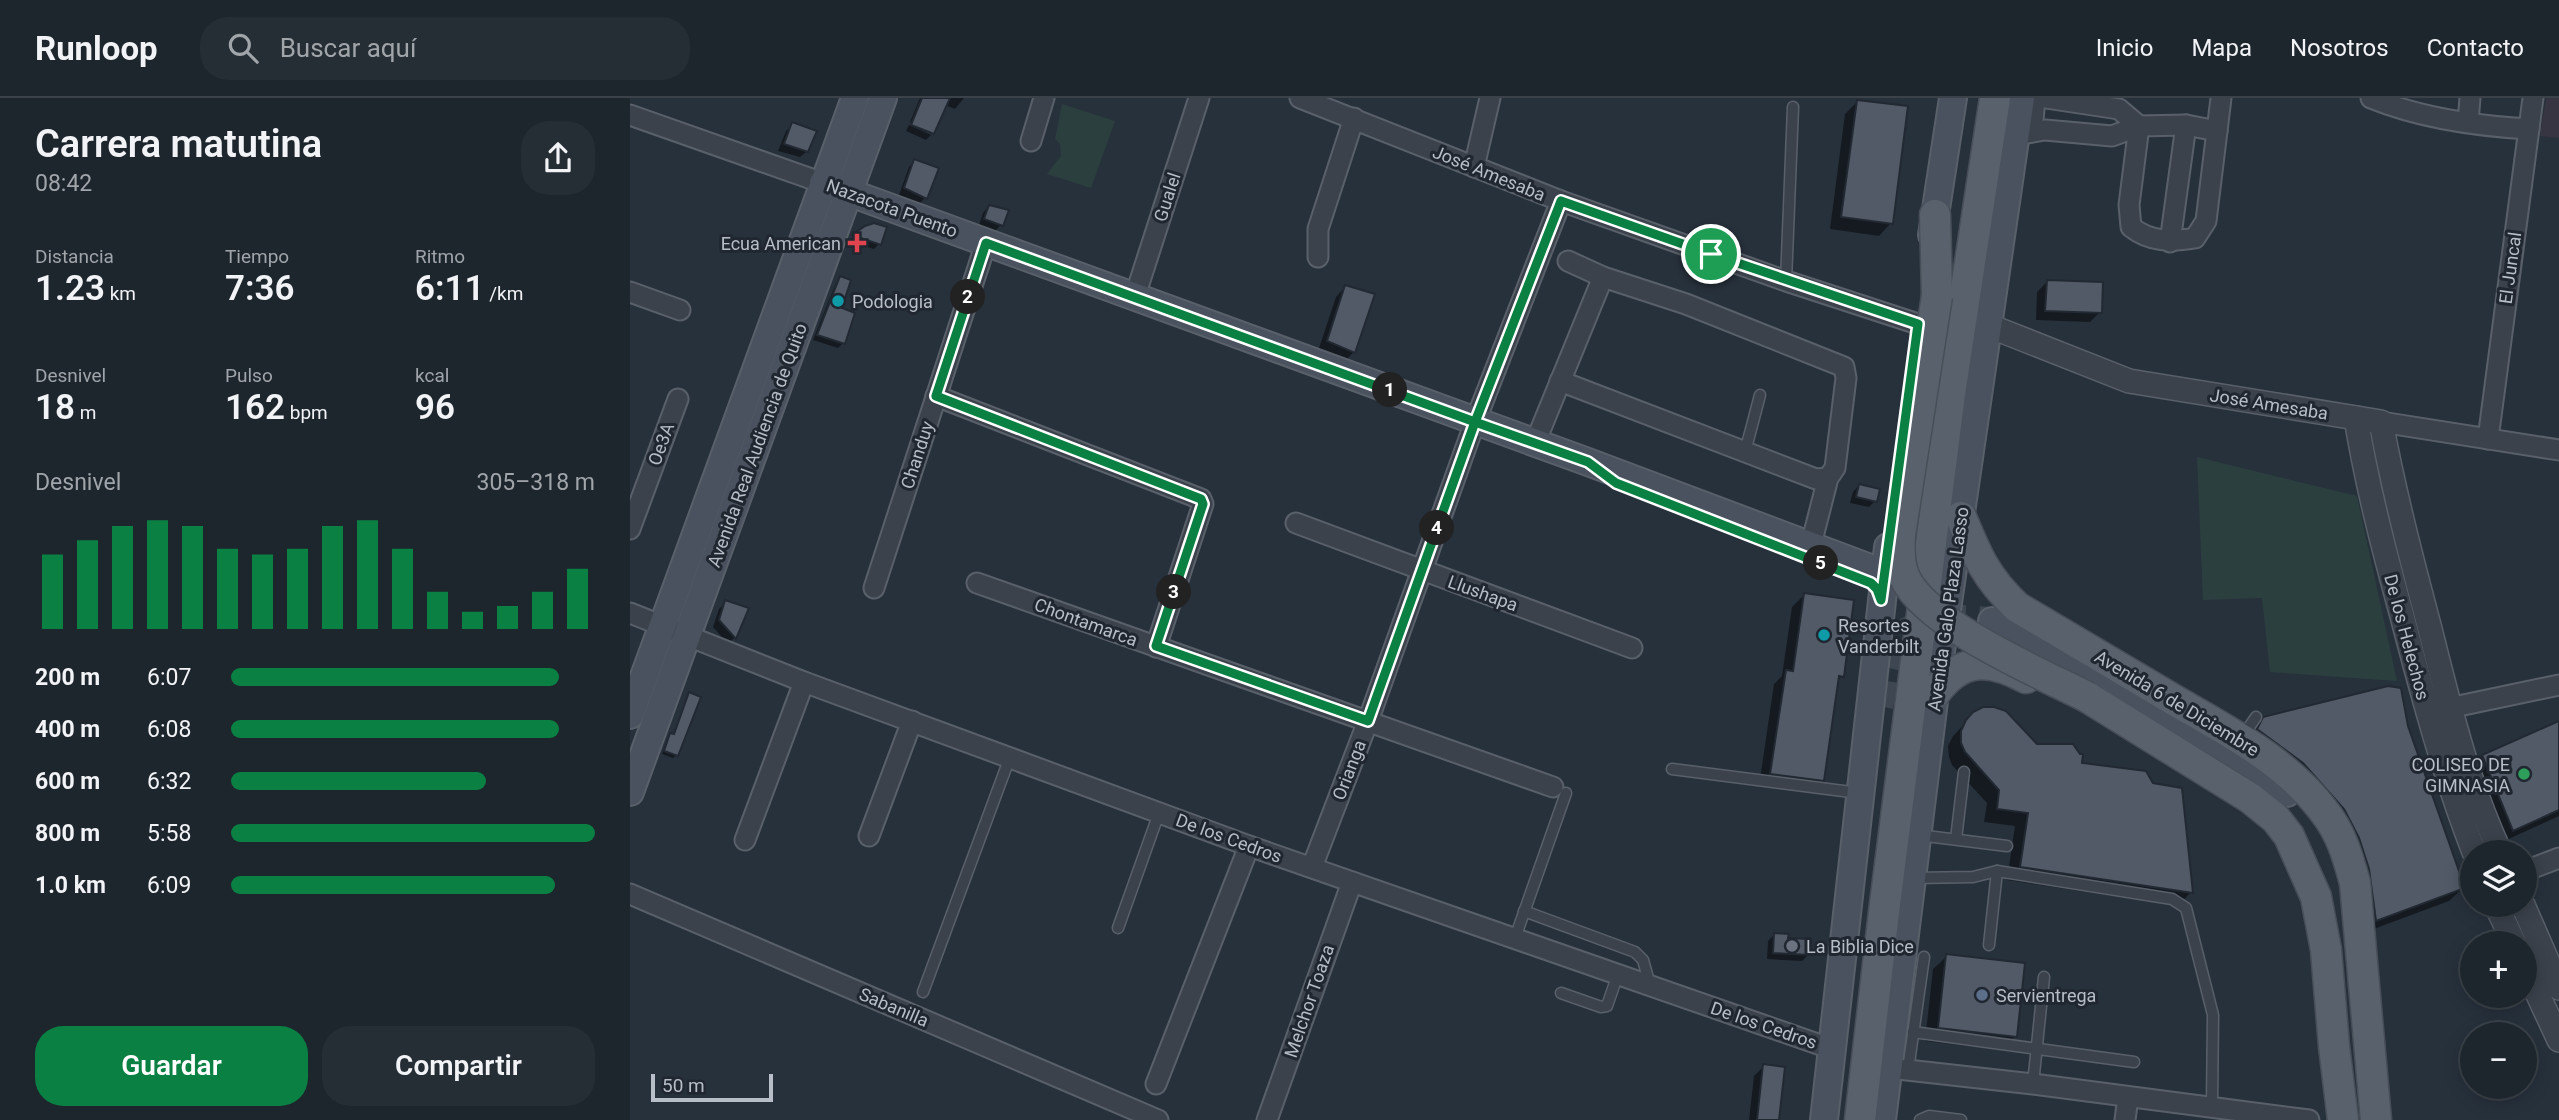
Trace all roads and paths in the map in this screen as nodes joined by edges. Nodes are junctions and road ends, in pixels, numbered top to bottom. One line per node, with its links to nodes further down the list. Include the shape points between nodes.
1 (855, 98): 29 (main road, Avenida Real Audiencia de Quito)
2 (883, 98): 30 (main road, Avenida Real Audiencia de Quito)
3 (1044, 98): 27 (street)
4 (1199, 98): 40 (street, Gualel)
5 (1300, 98): 20 (street, José Amesaba)
6 (1490, 98): 28 (street)
7 (1953, 98): 32 (main road)
8 (1980, 98): 134 (main road, via 1936,396)
9 (1995, 98): 135 (main road, Avenida Galo Plaza Lasso, via 1950,394)
10 (2021, 98): 26 (main road, Avenida Galo Plaza Lasso)
11 (2035, 98): 26 (street)
12 (2046, 98): 23 (street, via 2119,109)
13 (2221, 98): 25 (street)
14 (2371, 98): 17 (street)
15 (2470, 98): 21 (street)
16 (2533, 98): 24 (street, El Juncal)
17 (2412, 104): 21 (street)
18 (1793, 107): 38 (lane)
19 (630, 115): 29 (street, Nazacota Puento)
20 (1354, 118): 28 (street, José Amesaba); 35 (street, via 1318,229)
21 (2468, 122): 24 (street)
22 (2186, 125): 23 (street); 25 (street); 33 (street)
23 (2139, 126): 26 (street, via 2112,136 2045,130); 33 (street, via 2129,205 2131,227 2141,235)
24 (2529, 129): 51 (street, El Juncal)
25 (2217, 131): 33 (street, via 2206,222 2195,238)
26 (2024, 133): 43 (main road, Avenida Galo Plaza Lasso)
27 (1031, 141)
28 (1474, 167): 31 (street, José Amesaba)
29 (823, 183): 30 (main road, Nazacota Puento); 71 (main road, Avenida Real Audiencia de Quito)
30 (849, 193): 34 (main road, Nazacota Puento); 72 (main road, Avenida Real Audiencia de Quito)
31 (1561, 201): 38 (street, José Amesaba); 49 (street, Orianga)
32 (1935, 215): 42 (main road); 83 (main road, bridge, via 1937,296 1900,535 1906,579 1931,610 1954,628 2087,697)
33 (2170, 242)
34 (986, 243): 40 (main road, Nazacota Puento); 46 (street, Chanduy)
35 (1318, 257)
36 (1568, 261): 37 (street)
37 (1604, 277): 44 (street); 56 (street, via 1686,304 1844,367 1837,458)
38 (1786, 281): 42 (street, José Amesaba)
39 (630, 292): 41 (street)
40 (1135, 296): 49 (main road, Nazacota Puento)
41 (680, 310)
42 (1918, 324): 63 (main road)
43 (1987, 326): 48 (street, José Amesaba, via 2129,381); 59 (main road, Avenida Galo Plaza Lasso)
44 (1560, 381): 52 (street); 54 (street)
45 (1760, 395): 54 (lane)
46 (936, 396): 67 (street, Chanduy); 73 (street, via 1203,501)
47 (678, 399): 61 (street, Oe3A)
48 (2356, 418): 50 (street, José Amesaba); 58 (street, De los Helechos)
49 (1475, 422): 52 (main road, Nazacota Puento); 65 (street, Orianga)
50 (2381, 422): 51 (street, José Amesaba); 57 (street, De los Helechos)
51 (2488, 439): 53 (street, José Amesaba)
52 (1535, 443): 55 (main road, Nazacota Puento)
53 (2559, 450)
54 (1745, 452): 56 (street, via 1816,479)
55 (1588, 462): 62 (main road, via 1623,464); 64 (main road, Nazacota Puento); 68 (main road, Nazacota Puento, via 1616,483 1871,583)
56 (1828, 478): 62 (street)
57 (2392, 482): 58 (street); 78 (street, De los Helechos)
58 (2367, 486): 95 (street, De los Helechos, via 2438,750)
59 (1961, 517): 77 (main road, Avenida Galo Plaza Lasso); 107 (main road, Avenida 6 de Diciembre, via 1992,581 2017,607 2248,728 2305,788 2338,832 2355,883)
60 (1296, 523): 65 (street, Llushapa)
61 (630, 529)
62 (1814, 533): 63 (main road, via 1861,550)
63 (1889, 542): 68 (main road)
64 (1870, 568)
65 (1422, 571): 74 (street, Llushapa); 82 (street, Orianga)
66 (977, 583): 73 (street, Chontamarca)
67 (874, 587)
68 (1881, 600): 89 (main road)
69 (630, 612): 71 (street, De los Cedros)
70 (1992, 621): 107 (main road, Avenida 6 de Diciembre, via 2270,777 2313,817)
71 (662, 625): 72 (street, De los Cedros); 80 (main road, Avenida Real Audiencia de Quito)
72 (688, 636): 75 (street, De los Cedros); 88 (main road, Avenida Real Audiencia de Quito)
73 (1156, 646): 82 (street, Chontamarca)
74 (1632, 648)
75 (804, 682): 81 (street, De los Cedros); 94 (street)
76 (2559, 685): 78 (street)
77 (1935, 692): 83 (main road, via 1960,667 1994,664); 91 (main road, Avenida Galo Plaza Lasso)
78 (2449, 708): 96 (street, De los Helechos)
79 (1880, 711): 109 (main road)
80 (630, 715)
81 (912, 721): 84 (street, De los Cedros); 92 (street)
82 (1368, 721): 87 (street, Chontamarca); 101 (street, Orianga)
83 (2147, 735): 141 (main road, via 2250,798 2276,819 2299,854 2316,897 2326,950)
84 (1010, 757): 90 (street, De los Cedros); 118 (lane)
85 (1672, 769): 89 (lane)
86 (1964, 772): 93 (lane)
87 (1559, 790): 106 (lane)
88 (630, 792)
89 (1859, 794): 109 (main road)
90 (1159, 813): 97 (street, De los Cedros); 110 (lane)
91 (1918, 835): 93 (lane); 103 (main road, Avenida Galo Plaza Lasso)
92 (870, 836)
93 (1956, 839): 98 (lane)
94 (745, 840)
95 (2469, 840)
96 (2495, 840)
97 (1249, 846): 101 (street, De los Cedros); 127 (street)
98 (2007, 846)
99 (2559, 858): 100 (street)
100 (2537, 866)
101 (1312, 867): 104 (street, De los Cedros)
102 (1997, 871): 103 (lane, via 1973,877); 112 (lane); 130 (lane, via 2172,899 2186,908 2213,1016)
103 (1912, 878): 126 (main road, Avenida Galo Plaza Lasso)
104 (1352, 882): 111 (street, De los Cedros); 132 (street, Melchor Toaza)
105 (630, 894): 131 (street, Sabanilla)
106 (1524, 911): 111 (lane); 116 (lane, via 1635,952 1643,960)
107 (2358, 913): 142 (main road, Avenida 6 de Diciembre)
108 (2528, 917): 117 (street)
109 (1846, 926): 123 (main road)
110 (1118, 928)
111 (1515, 938): 114 (street, De los Cedros)
112 (1989, 945)
113 (1924, 957): 121 (lane)
114 (1618, 974): 116 (street, De los Cedros); 119 (lane, via 1607,1006)
115 (2044, 977): 124 (lane)
116 (1650, 985): 123 (street, De los Cedros)
117 (2559, 988)
118 (923, 992)
119 (1562, 993)
120 (2537, 993): 122 (street)
121 (1913, 1032): 124 (lane); 126 (lane)
122 (2559, 1040)
123 (1832, 1049): 133 (main road)
124 (2037, 1049): 125 (lane); 128 (lane)
125 (2134, 1062)
126 (1898, 1069): 128 (street); 136 (main road, Avenida Galo Plaza Lasso)
127 (1156, 1084)
128 (2033, 1084): 129 (street)
129 (2128, 1097): 130 (street); 139 (street)
130 (2212, 1106): 140 (street)
131 (1158, 1120)
132 (1267, 1120)
133 (1824, 1120)
134 (1843, 1120)
135 (1860, 1120)
136 (1882, 1120)
137 (1920, 1120): 138 (lane, via 1929,1116)
138 (1960, 1120)
139 (2125, 1120)
140 (2309, 1120)
141 (2343, 1120)
142 (2376, 1120)

